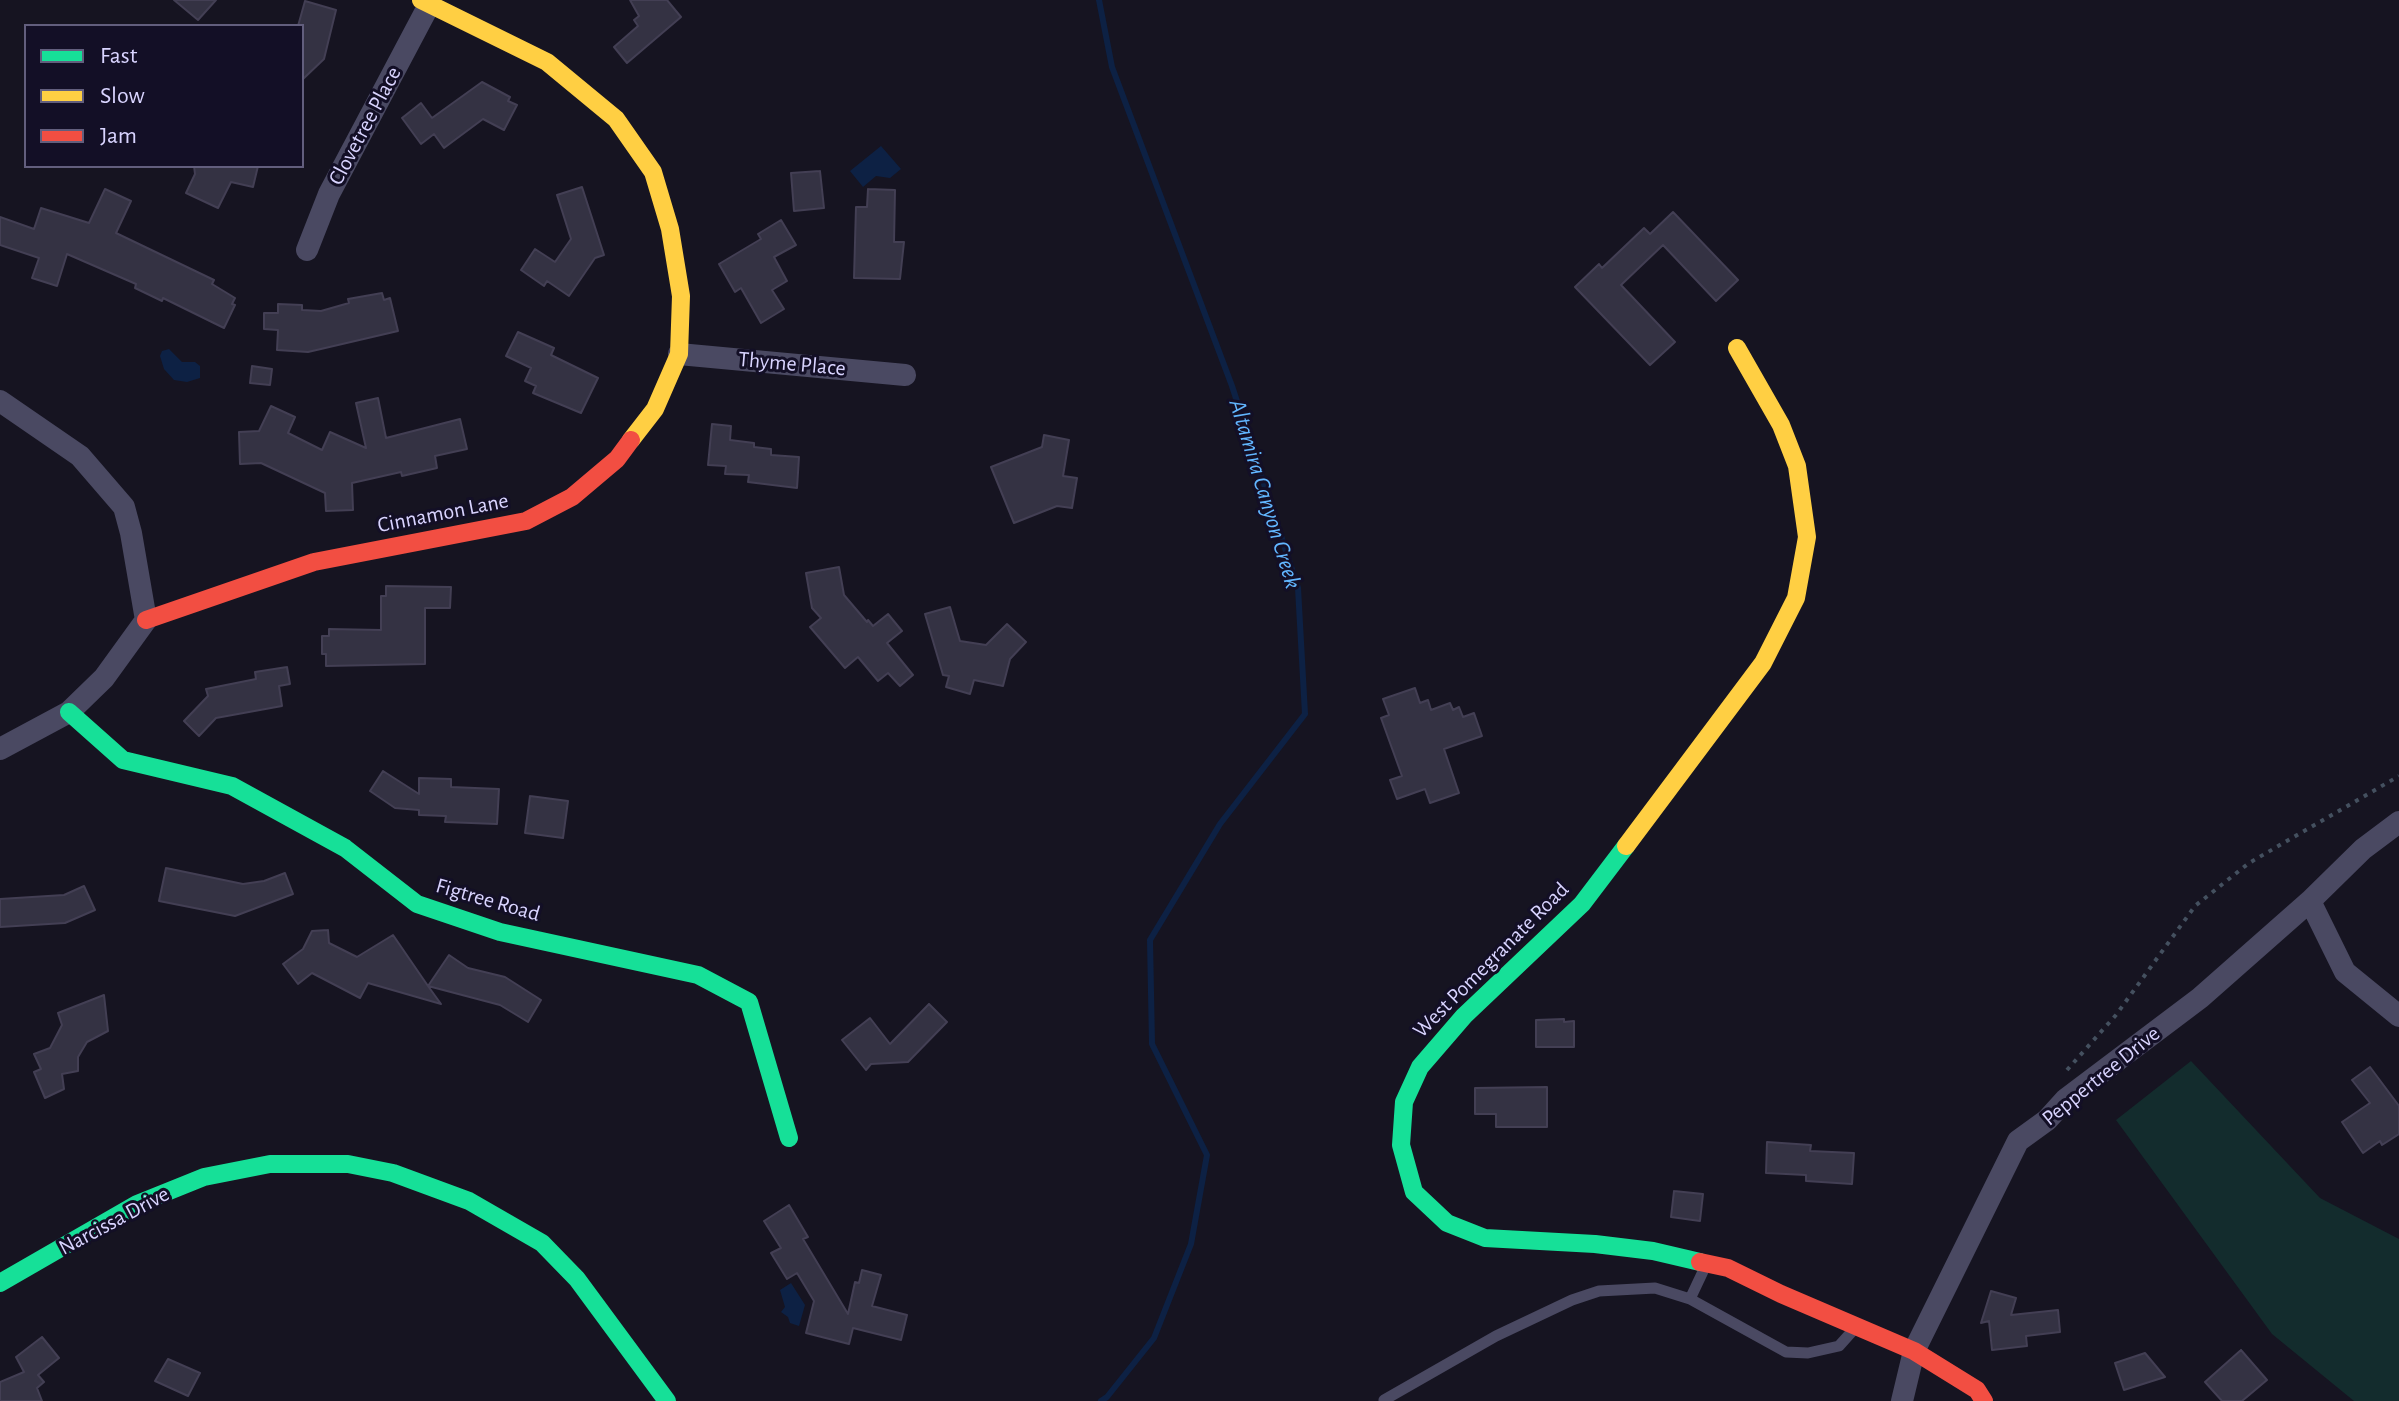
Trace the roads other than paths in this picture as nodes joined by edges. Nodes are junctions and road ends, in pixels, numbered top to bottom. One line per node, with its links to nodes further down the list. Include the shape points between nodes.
1 (425, 3): 2 (street, Clovetree Place, via 329,194); 4 (street, Cinnamon Lane, via 547,62 616,119 653,172 670,229 681,296)
2 (307, 250)
3 (1737, 348): 14 (street, West Pomegranate Road, via 1781,425 1797,466 1807,537 1796,598 1763,663 1582,904 1464,1016 1420,1067 1404,1102 1401,1145 1414,1192 1447,1223 1472,1233 1653,1251)
4 (679, 354): 5 (street, Thyme Place); 7 (street, Cinnamon Lane, via 655,409 617,459 572,497 526,521 314,562)
5 (905, 375)
6 (0, 401): 7 (street, via 80,456 124,507)
7 (146, 620): 8 (street, via 104,678)
8 (69, 712): 9 (street); 13 (street, Figtree Road, via 123,760 232,786 345,848 417,904 500,932 698,975 749,1002)
9 (0, 749)
10 (2399, 822): 11 (street, Peppertree Drive)
11 (2310, 901): 12 (street, via 2345,972); 18 (street, Peppertree Drive, via 2200,998 2018,1141)
12 (2399, 1016)
13 (789, 1138)
14 (1707, 1263): 16 (lane); 17 (street, West Pomegranate Road)
15 (0, 1283): 20 (street, Narcissa Drive, via 137,1204 204,1177 270,1164 348,1164 393,1173 469,1201 542,1243 577,1279)
16 (1690, 1299): 17 (lane, via 1786,1352 1839,1346); 19 (lane, via 1655,1288 1599,1291 1496,1336)
17 (1856, 1326): 18 (street, West Pomegranate Road)
18 (1914, 1351): 21 (street, Peppertree Drive); 22 (street, West Pomegranate Road, via 1977,1390)
19 (1384, 1400)
20 (667, 1401)
21 (1902, 1401)
22 (1984, 1401)

